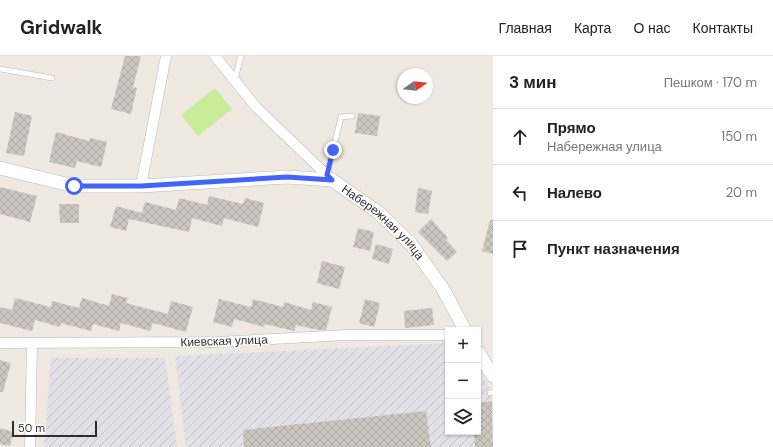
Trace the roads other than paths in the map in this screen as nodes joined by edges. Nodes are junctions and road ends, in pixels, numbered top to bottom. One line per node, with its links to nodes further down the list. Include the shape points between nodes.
1 (166, 56): 10 (street)
2 (215, 56): 6 (street)
3 (241, 56): 6 (lane)
4 (0, 69): 5 (lane)
5 (52, 78)
6 (234, 80): 9 (street, via 256,107)
7 (352, 116): 9 (lane, via 340,117)
8 (0, 168): 10 (street, Набережная улица, via 74,186)
9 (329, 177): 10 (street, Набережная улица, via 287,177); 11 (street, Набережная улица, via 379,213 411,244 443,289)
10 (141, 186)
11 (463, 327)
12 (445, 335): 14 (street, Киевская улица, via 348,335 217,342)
13 (0, 343): 14 (street, Киевская улица)
14 (32, 343): 17 (street)
15 (481, 357): 16 (street)
16 (493, 376)
17 (30, 447)

